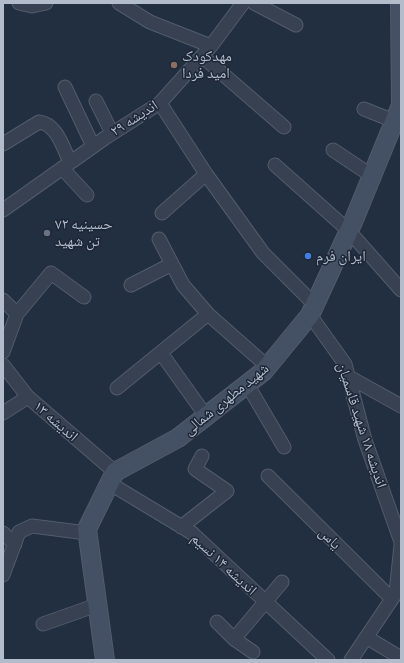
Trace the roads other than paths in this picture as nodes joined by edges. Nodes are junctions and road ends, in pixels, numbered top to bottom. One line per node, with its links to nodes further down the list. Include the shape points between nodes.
1 (19, 3): 2 (street, via 32,6)
2 (46, 3)
3 (119, 3): 9 (street, via 150,22)
4 (243, 3): 9 (street, اندیشه ۲۹)
5 (254, 3): 7 (street)
6 (400, 3): 8 (main road, شهید مطهری شمالی)
7 (296, 25)
8 (401, 36): 15 (main road, شهید مطهری شمالی)
9 (211, 46): 10 (street, اندیشه ۲۹)
10 (202, 56): 13 (street, اندیشه ۲۹); 16 (street)
11 (65, 87): 19 (street)
12 (96, 100): 17 (street)
13 (160, 103): 17 (street, اندیشه ۲۹); 23 (street, اندیشه ۱۸ شهید قاسمیان)
14 (364, 109): 15 (street)
15 (399, 110): 24 (main road, شهید مطهری شمالی)
16 (284, 127)
17 (112, 133): 19 (street, اندیشه ۲۹)
18 (3, 144): 21 (street, via 39,122 46,122 53,127)
19 (93, 146): 21 (street, اندیشه ۲۹)
20 (333, 150): 24 (street)
21 (66, 165): 25 (street); 26 (street, اندیشه ۲۹)
22 (275, 165): 28 (street)
23 (206, 174): 27 (street); 35 (street, اندیشه ۱۸ شهید قاسمیان, via 263,253)
24 (372, 176): 28 (main road, شهید مطهری شمالی)
25 (87, 195)
26 (3, 210)
27 (162, 213)
28 (349, 231): 32 (street); 35 (main road, شهید مطهری شمالی)
29 (159, 239): 30 (street)
30 (172, 264): 31 (street); 37 (street, via 183,285)
31 (131, 285)
32 (401, 290)
33 (84, 297): 36 (street, via 51,273)
34 (3, 300): 36 (street)
35 (313, 310): 41 (main road, شهید مطهری شمالی); 42 (street, اندیشه ۱۸ شهید قاسمیان, via 345,364)
36 (17, 314): 38 (street)
37 (208, 314): 39 (street); 41 (street)
38 (3, 352)
39 (161, 353): 44 (street); 48 (street)
40 (3, 365): 45 (street, اندیشه ۱۳)
41 (268, 367): 43 (main road, شهید مطهری شمالی)
42 (349, 377): 46 (street); 53 (street, اندیشه ۱۸ شهید قاسمیان, via 365,440)
43 (247, 384): 48 (main road, شهید مطهری شمالی); 49 (street)
44 (117, 388)
45 (28, 397): 47 (street); 52 (street, اندیشه ۱۳)
46 (401, 406)
47 (3, 413)
48 (206, 416): 52 (main road, شهید مطهری شمالی, via 178,438)
49 (284, 447)
50 (202, 456): 54 (street, via 195,469 227,491)
51 (268, 476): 61 (street, یاس)
52 (112, 478): 54 (street, اندیشه ۱۴ نسیم); 55 (main road)
53 (396, 513): 58 (street, اندیشه ۱۸ شهید قاسمیان)
54 (182, 527): 62 (street, اندیشه ۱۴ نسیم, via 192,533)
55 (87, 532): 57 (street, via 32,526 19,532); 63 (main road)
56 (3, 533): 57 (street)
57 (15, 544): 59 (street)
58 (401, 544): 61 (street, اندیشه ۱۸ شهید قاسمیان)
59 (3, 575)
60 (282, 582): 62 (street)
61 (396, 593): 66 (street, اندیشه ۱۸ شهید قاسمیان)
62 (265, 601): 67 (street); 71 (street, اندیشه ۱۴ نسیم)
63 (97, 605): 65 (street); 70 (main road)
64 (217, 622): 67 (street)
65 (43, 624)
66 (366, 637): 69 (street); 72 (street, اندیشه ۱۸ شهید قاسمیان)
67 (234, 639): 68 (street)
68 (253, 652)
69 (401, 658)
70 (105, 660)
71 (328, 660)
72 (351, 660)

